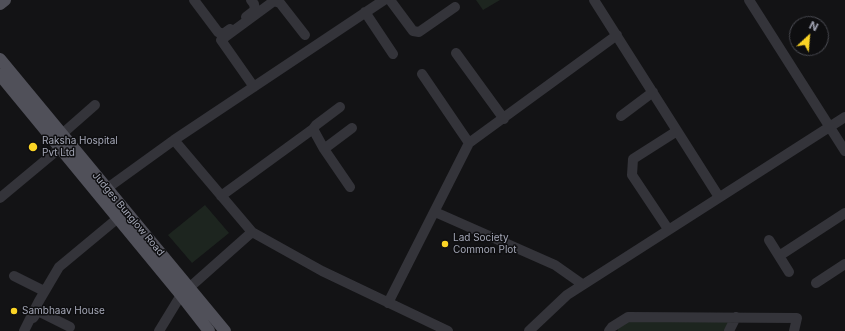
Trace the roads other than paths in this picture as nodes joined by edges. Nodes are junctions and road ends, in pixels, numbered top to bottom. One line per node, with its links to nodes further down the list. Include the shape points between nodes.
1 (5, 0): 8 (main road)
2 (194, 0): 3 (street, via 218,32 223,34 255,10)
3 (251, 0)
4 (384, 0): 10 (street)
5 (390, 0): 9 (street, via 413,31 419,32)
6 (594, 0): 12 (street)
7 (749, 0): 25 (street)
8 (0, 4)
9 (455, 7)
10 (365, 12): 14 (street); 18 (street)
11 (305, 34): 18 (street, via 280,3 274,1 221,40)
12 (617, 35): 19 (street); 24 (street)
13 (456, 53): 24 (street)
14 (393, 54)
15 (0, 59): 29 (main road, Judges Bunglow Road)
16 (422, 74): 31 (street)
17 (0, 75): 32 (main road, Judges Bunglow Road)
18 (254, 87): 30 (street)
19 (653, 92): 22 (street); 28 (street)
20 (95, 105): 29 (street)
21 (340, 107): 27 (street)
22 (621, 116)
23 (845, 118): 25 (street)
24 (504, 119): 31 (street)
25 (830, 127): 34 (street); 38 (street)
26 (352, 128): 33 (street)
27 (313, 129): 33 (street); 37 (street)
28 (677, 131): 38 (street); 43 (street, via 633,159 632,175)
29 (62, 134): 36 (main road, Judges Bunglow Road)
30 (174, 140): 36 (street); 37 (street)
31 (469, 143): 40 (street)
32 (60, 148): 36 (main road, Judges Bunglow Road); 39 (street)
33 (324, 149): 35 (street)
34 (845, 151)
35 (350, 187)
36 (103, 192): 42 (main road, Judges Bunglow Road); 52 (main road, Judges Bunglow Road)
37 (221, 196): 44 (street)
38 (719, 197): 43 (street)
39 (0, 198)
40 (435, 212): 51 (street, via 555,265); 54 (street)
41 (845, 213): 46 (street)
42 (118, 218): 52 (main road, Judges Bunglow Road); 53 (street, via 60,267)
43 (668, 230): 51 (street)
44 (252, 232): 52 (street); 54 (street, via 322,271)
45 (768, 240): 46 (street)
46 (779, 256): 48 (street)
47 (845, 264): 50 (street)
48 (789, 272)
49 (14, 276): 53 (street)
50 (816, 283)
51 (582, 284): 63 (street, via 567,294)
52 (185, 291): 59 (street); 60 (main road, Judges Bunglow Road); 61 (main road, Judges Bunglow Road)
53 (44, 292): 57 (street)
54 (388, 303): 62 (street)
55 (736, 317): 64 (street, via 628,317); 65 (street); 66 (street, via 797,318)
56 (70, 327): 58 (street, via 38,311)
57 (24, 331)
58 (27, 331)
59 (159, 331)
60 (209, 331)
61 (225, 331)
62 (448, 331)
63 (529, 331)
64 (609, 331)
65 (729, 331)
66 (794, 331)

